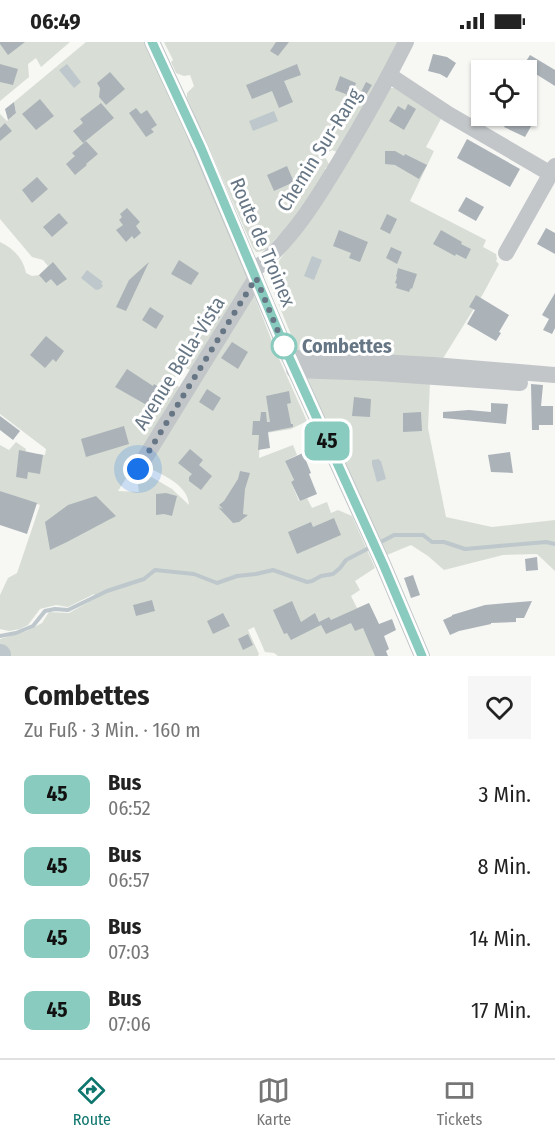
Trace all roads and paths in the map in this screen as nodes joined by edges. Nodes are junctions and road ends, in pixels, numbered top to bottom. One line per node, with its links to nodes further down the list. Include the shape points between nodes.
1 (152, 42): 6 (street, Route de Troinex)
2 (406, 42): 3 (street, Chemin Sur-Rang)
3 (389, 75): 4 (street, via 448,114); 6 (street, Chemin Sur-Rang, via 318,197)
4 (553, 170): 5 (street)
5 (506, 253)
6 (254, 275): 7 (street, Route de Troinex); 10 (street, Avenue Bella-Vista)
7 (291, 364): 8 (street, via 305,357); 9 (street); 11 (street, Route de Troinex)
8 (555, 375)
9 (520, 383)
10 (138, 469)
11 (422, 656)

